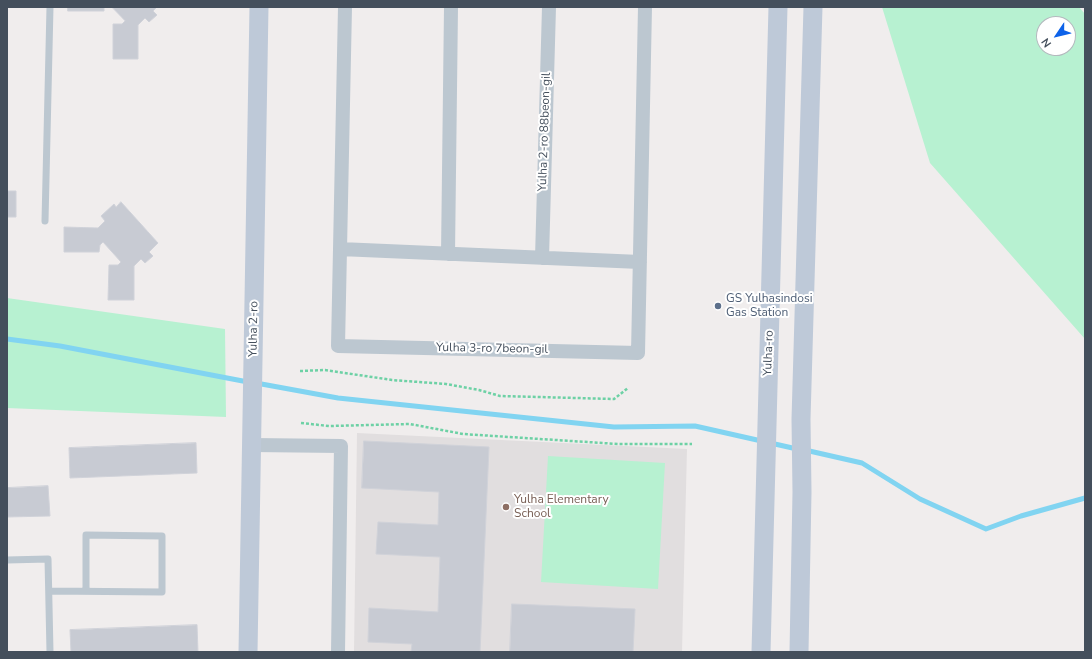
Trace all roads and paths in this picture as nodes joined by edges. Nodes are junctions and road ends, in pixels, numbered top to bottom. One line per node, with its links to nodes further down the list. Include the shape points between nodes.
1 (50, 7): 9 (lane)
2 (259, 7): 18 (main road, Yulha 2-ro)
3 (345, 7): 10 (street, Yulha 3-ro 7beon-gil)
4 (451, 7): 11 (street)
5 (549, 7): 12 (street, Yulha 2-ro 88beon-gil)
6 (645, 7): 13 (street, Yulha 3-ro 7beon-gil)
7 (778, 7): 25 (main road, Yulha-ro)
8 (813, 7): 26 (main road, via 801,419)
9 (45, 221)
10 (340, 249): 11 (street); 13 (street, Yulha 3-ro 7beon-gil, via 338,346 638,353)
11 (448, 254): 12 (street)
12 (542, 258): 13 (street)
13 (640, 262)
14 (300, 371): 15 (path, via 325,370 392,380 446,384 500,396 614,399)
15 (628, 388)
16 (301, 423): 17 (path, via 329,426 410,424 463,434 618,444)
17 (692, 444)
18 (252, 446): 23 (main road, Yulha 2-ro); 24 (street, via 341,446)
19 (7, 560): 20 (lane, via 48,559)
20 (49, 591): 21 (lane); 22 (lane)
21 (86, 591): 21 (lane, via 162,592 162,536 86,535)
22 (50, 652)
23 (248, 652)
24 (338, 652)
25 (761, 652)
26 (799, 652)

